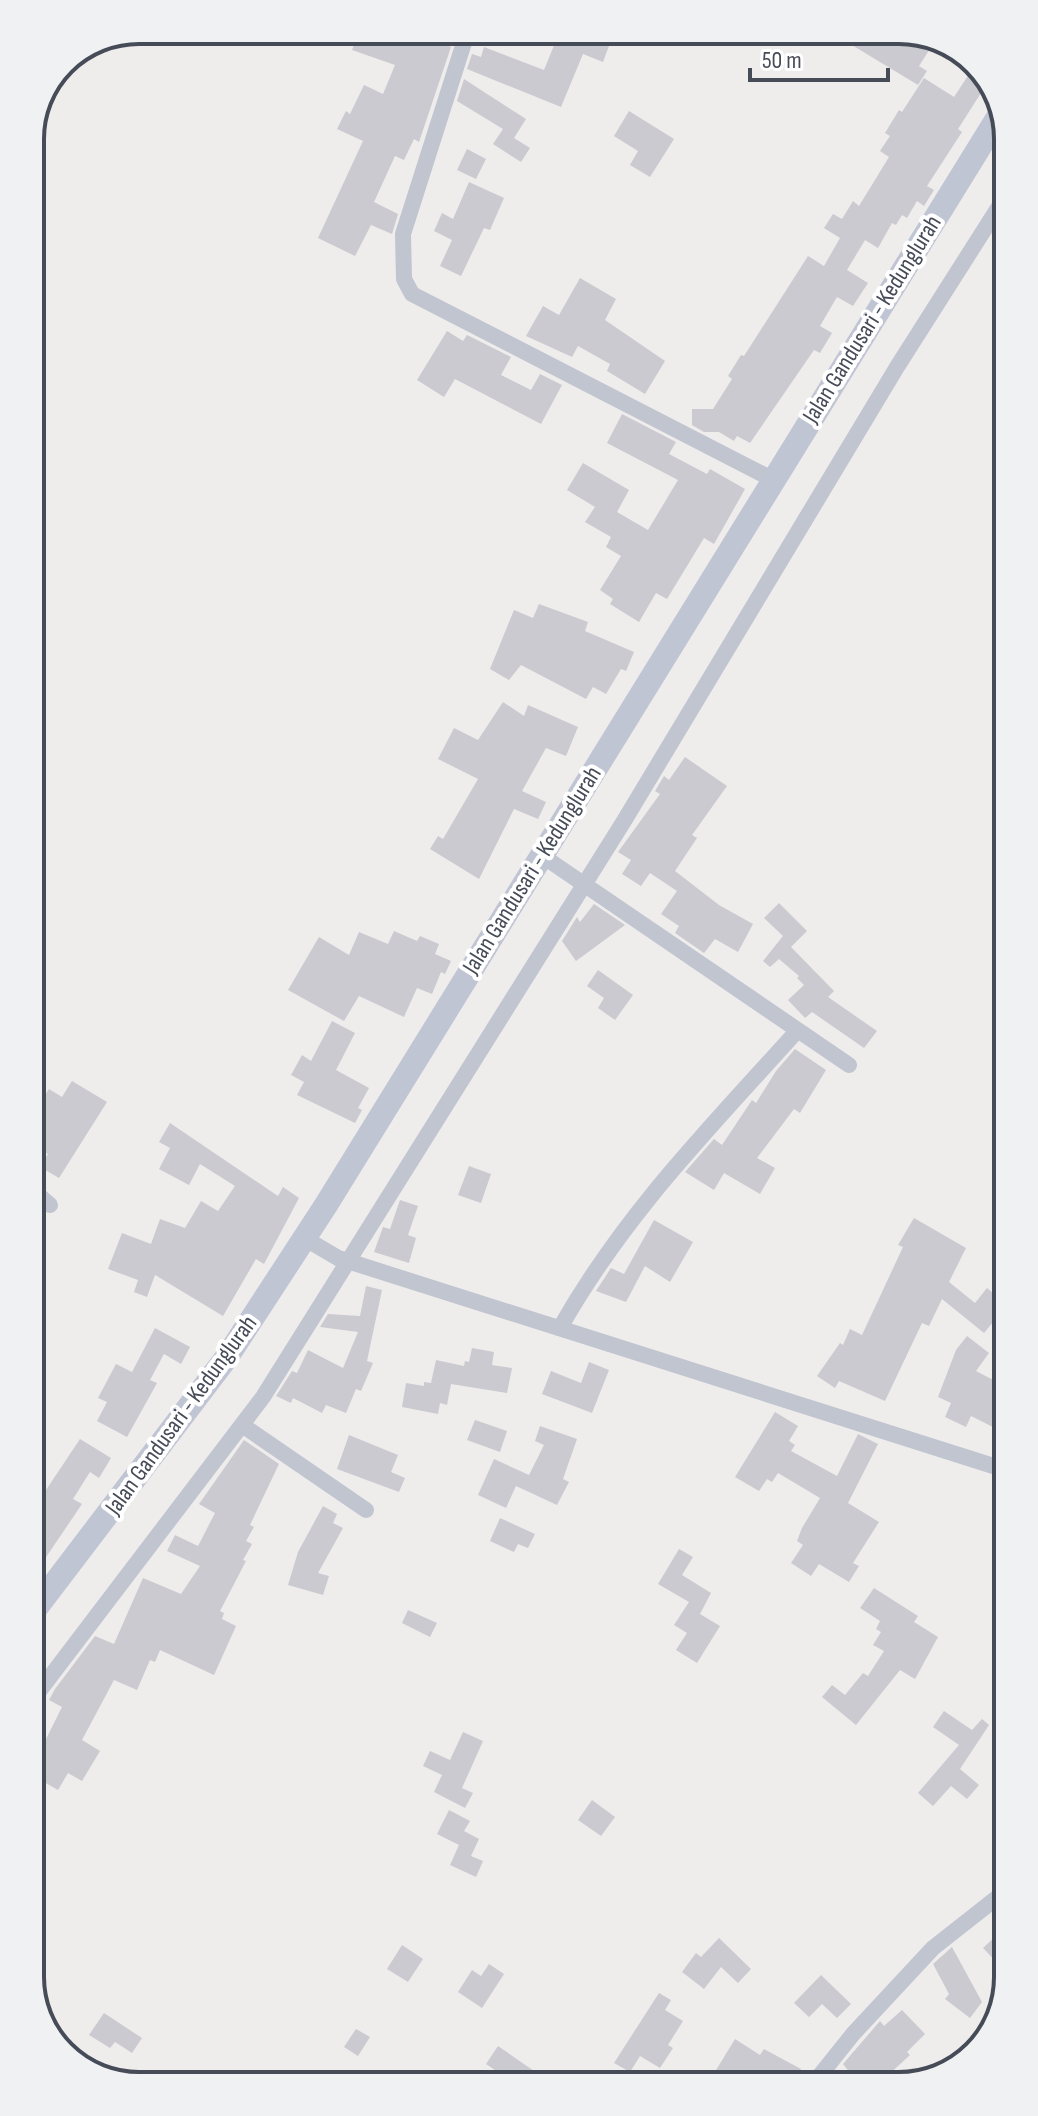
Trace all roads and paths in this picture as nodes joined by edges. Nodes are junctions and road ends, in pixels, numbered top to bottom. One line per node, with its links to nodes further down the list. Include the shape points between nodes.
1 (464, 44): 4 (street, via 403,234 404,279 412,294)
2 (993, 126): 4 (street, Jalan Gandusari - Kedunglurah)
3 (994, 214): 6 (street)
4 (772, 479): 5 (street, Jalan Gandusari - Kedunglurah)
5 (549, 859): 6 (street); 11 (street, Jalan Gandusari - Kedunglurah)
6 (582, 880): 7 (street); 12 (street)
7 (797, 1031): 8 (street); 13 (street, via 666,1173 592,1272)
8 (849, 1065)
9 (44, 1200): 10 (street)
10 (50, 1205)
11 (312, 1243): 12 (street); 17 (street, Jalan Gandusari - Kedunglurah)
12 (343, 1260): 13 (street); 14 (street)
13 (560, 1328): 15 (street)
14 (242, 1425): 16 (street); 18 (street)
15 (994, 1466)
16 (366, 1510)
17 (44, 1597)
18 (44, 1685)
19 (994, 1900): 20 (street, via 933,1948)
20 (823, 2072)

